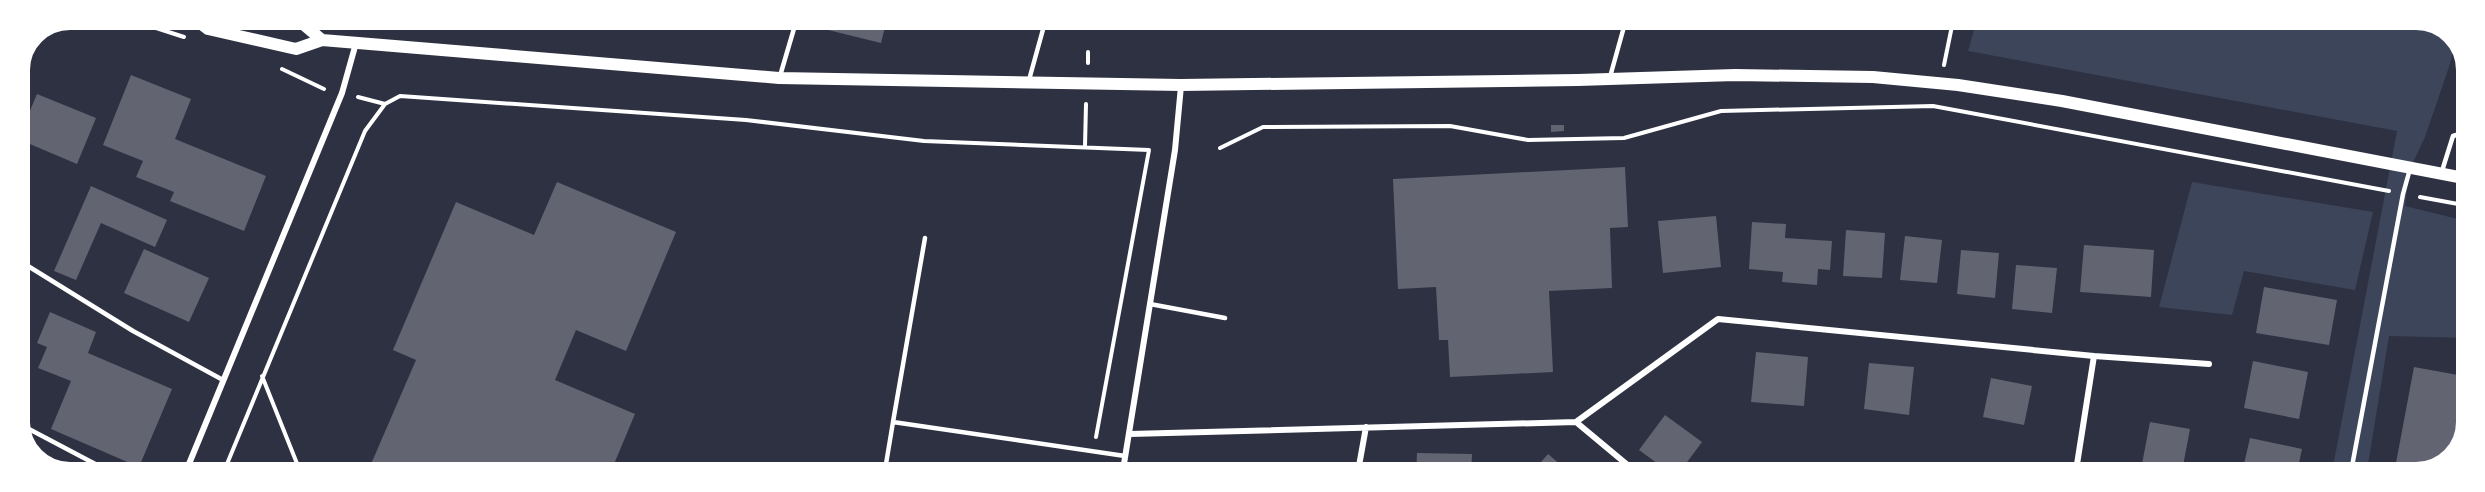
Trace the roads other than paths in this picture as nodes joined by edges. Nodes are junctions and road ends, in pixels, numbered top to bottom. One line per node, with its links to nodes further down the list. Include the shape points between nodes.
1 (204, 26): 6 (main road, via 296,49)
2 (305, 26): 6 (main road)
3 (795, 26): 8 (lane)
4 (1044, 26): 10 (lane)
5 (1624, 26): 9 (lane)
6 (322, 40): 7 (main road)
7 (356, 44): 8 (main road); 22 (street, via 342,93)
8 (779, 78): 10 (main road)
9 (1610, 79): 11 (main road); 13 (main road, via 1736,75 1873,77 1940,84 2062,101)
10 (1028, 83): 11 (main road)
11 (1181, 85): 18 (street, via 1175,150)
12 (2459, 134): 14 (lane, via 2453,136)
13 (2410, 169): 14 (main road); 36 (lane)
14 (2441, 174): 15 (main road)
15 (2459, 177)
16 (925, 238): 23 (lane)
17 (26, 265): 22 (lane, via 133,331)
18 (1150, 304): 19 (lane); 27 (street)
19 (1225, 318)
20 (2094, 356): 21 (street); 24 (street, via 1718,319); 35 (street)
21 (2209, 364)
22 (223, 380): 30 (street)
23 (893, 422): 28 (lane); 31 (lane)
24 (1576, 422): 26 (street); 34 (street)
25 (26, 427): 29 (lane)
26 (1366, 427): 27 (street); 33 (street)
27 (1130, 434): 28 (street)
28 (1125, 456): 32 (street)
29 (99, 466)
30 (188, 466)
31 (886, 466)
32 (1124, 466)
33 (1358, 466)
34 (1629, 466)
35 (2077, 466)
36 (2352, 466)

